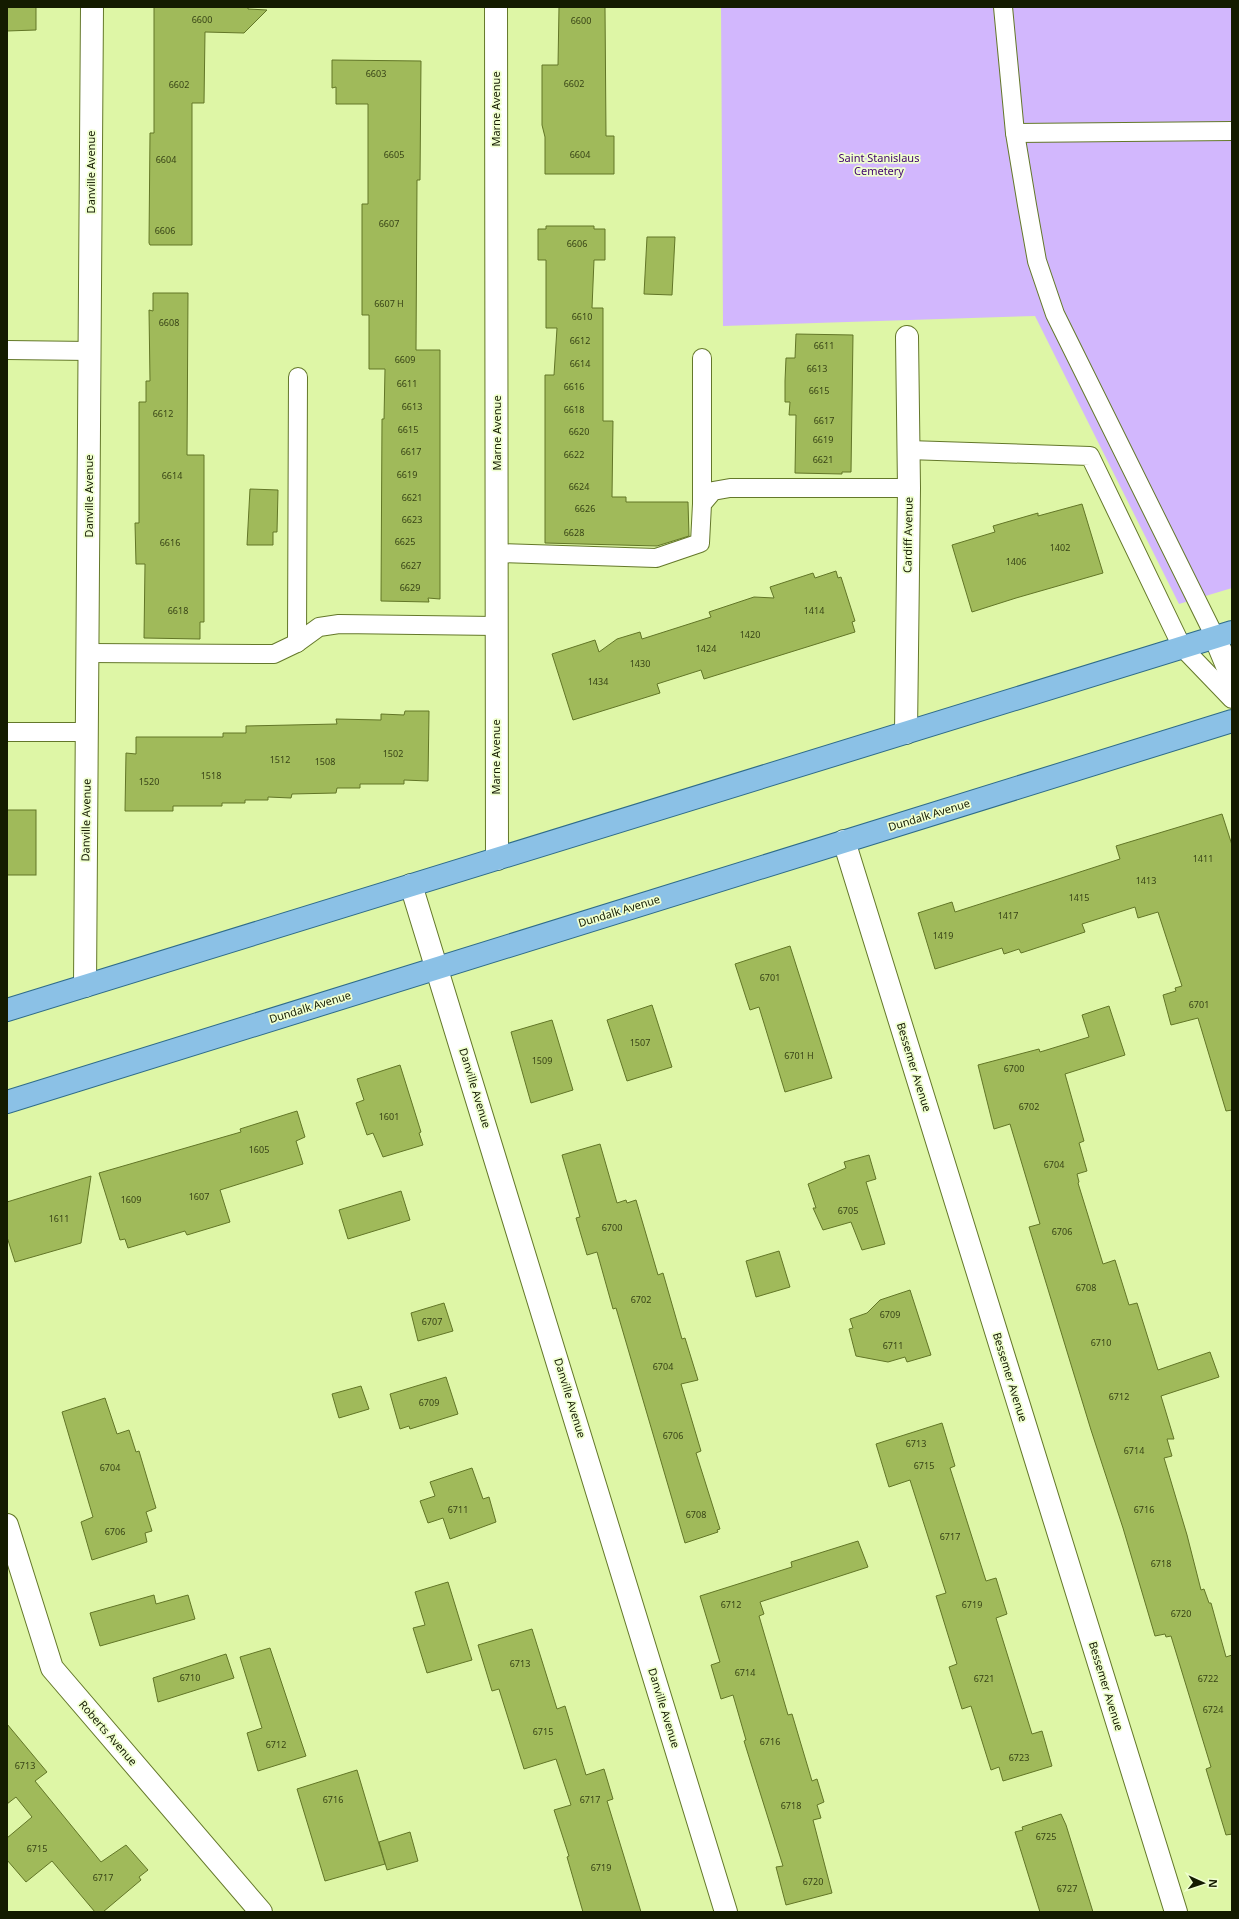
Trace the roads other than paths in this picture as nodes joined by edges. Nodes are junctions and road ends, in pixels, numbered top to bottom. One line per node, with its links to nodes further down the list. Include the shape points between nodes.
1 (92, 7): 8 (street, Danville Avenue)
2 (496, 7): 14 (street, Marne Avenue)
3 (1003, 7): 5 (lane)
4 (1232, 131): 5 (lane)
5 (1015, 133): 16 (lane, via 1037,261 1055,314)
6 (908, 337): 11 (street, Cardiff Avenue)
7 (7, 350): 8 (lane)
8 (90, 351): 19 (street, Danville Avenue)
9 (702, 358): 13 (lane)
10 (298, 377): 17 (lane)
11 (908, 450): 12 (street, Cardiff Avenue); 18 (lane, via 1090,456)
12 (909, 488): 13 (lane, via 730,488 713,491); 25 (street, Cardiff Avenue)
13 (702, 504): 14 (lane, via 700,543 656,558)
14 (496, 553): 15 (street, Marne Avenue)
15 (496, 626): 17 (lane, via 339,624 318,627); 27 (street, Marne Avenue)
16 (1223, 634): 18 (main road); 20 (street)
17 (297, 643): 19 (lane, via 274,654)
18 (1182, 647): 21 (lane); 25 (main road)
19 (88, 653): 24 (street, Danville Avenue)
20 (1232, 678)
21 (1232, 700)
22 (1232, 721): 26 (main road, Dundalk Avenue)
23 (7, 732): 24 (lane)
24 (87, 732): 30 (street, Danville Avenue)
25 (906, 733): 27 (main road)
26 (844, 841): 29 (main road, Dundalk Avenue); 36 (street, Bessemer Avenue)
27 (497, 859): 28 (main road)
28 (411, 885): 29 (street, Danville Avenue); 30 (main road)
29 (438, 968): 32 (main road, Dundalk Avenue); 35 (street, Danville Avenue)
30 (85, 986): 31 (main road)
31 (7, 1010)
32 (7, 1102)
33 (7, 1525): 34 (street, Roberts Avenue, via 52,1668)
34 (261, 1912)
35 (726, 1912)
36 (1176, 1912)

